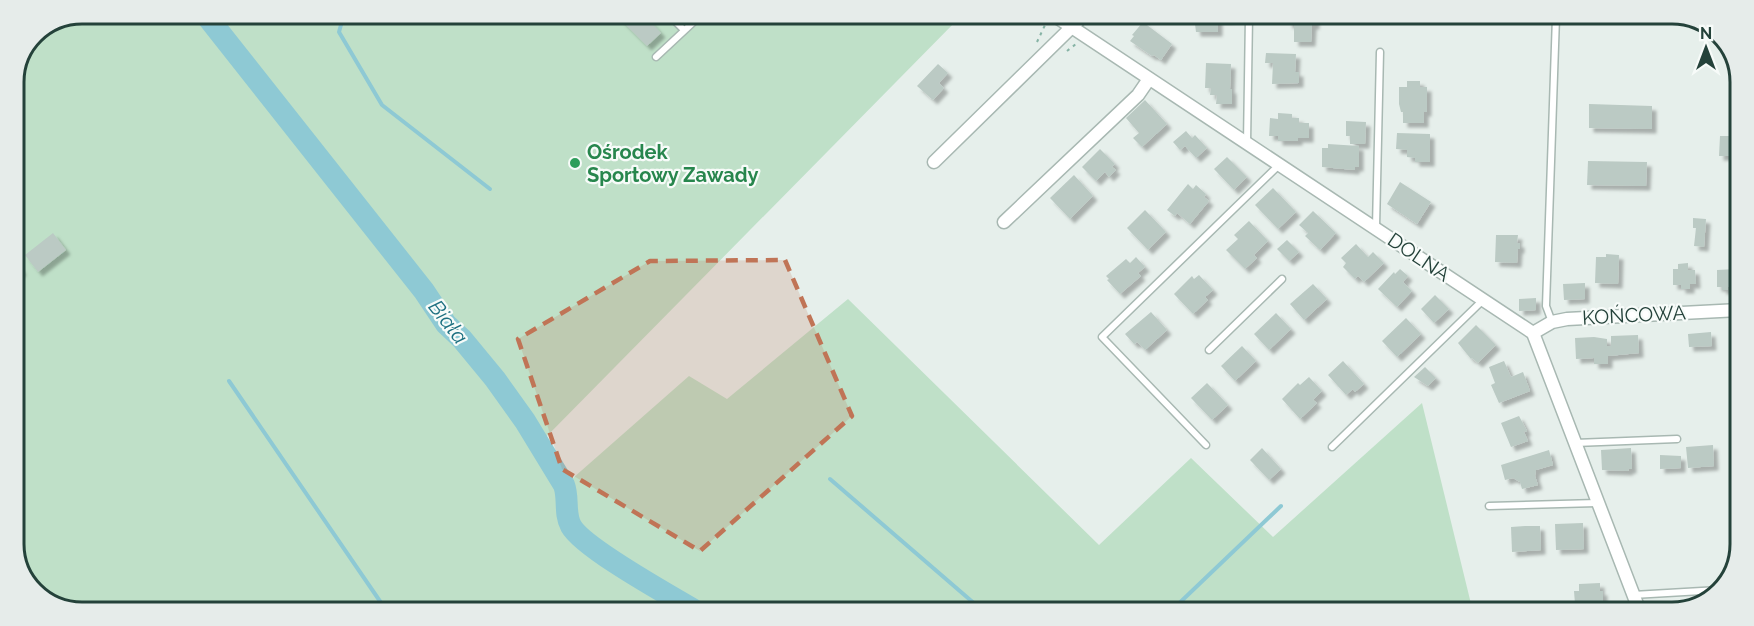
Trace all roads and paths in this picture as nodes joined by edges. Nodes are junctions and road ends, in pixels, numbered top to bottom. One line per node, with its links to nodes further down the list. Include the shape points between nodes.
1 (678, 24): 8 (lane)
2 (691, 24): 8 (lane)
3 (1068, 24): 7 (street, DOLNA)
4 (1076, 24): 7 (street)
5 (1249, 24): 14 (lane)
6 (1556, 24): 22 (lane, via 1546,306)
7 (1073, 27): 13 (street, DOLNA); 15 (street)
8 (684, 30): 12 (lane)
9 (1081, 42): 10 (path)
10 (1067, 51)
11 (1380, 52): 18 (lane)
12 (656, 57)
13 (1149, 79): 14 (street, DOLNA); 17 (street)
14 (1247, 144): 16 (street, DOLNA)
15 (934, 162)
16 (1279, 165): 18 (street, DOLNA); 27 (lane, via 1102,337)
17 (1004, 222)
18 (1376, 227): 20 (street, DOLNA)
19 (1282, 279): 24 (lane)
20 (1483, 300): 23 (street, DOLNA); 28 (lane)
21 (1730, 310): 22 (street, KOŃCOWA)
22 (1552, 322): 23 (street, KOŃCOWA)
23 (1533, 333): 26 (street)
24 (1209, 350)
25 (1677, 439): 26 (lane)
26 (1575, 443): 29 (street)
27 (1206, 444)
28 (1332, 447)
29 (1597, 503): 30 (lane); 32 (street)
30 (1489, 507)
31 (1704, 592): 32 (lane)
32 (1633, 595): 33 (street)
33 (1636, 602)

